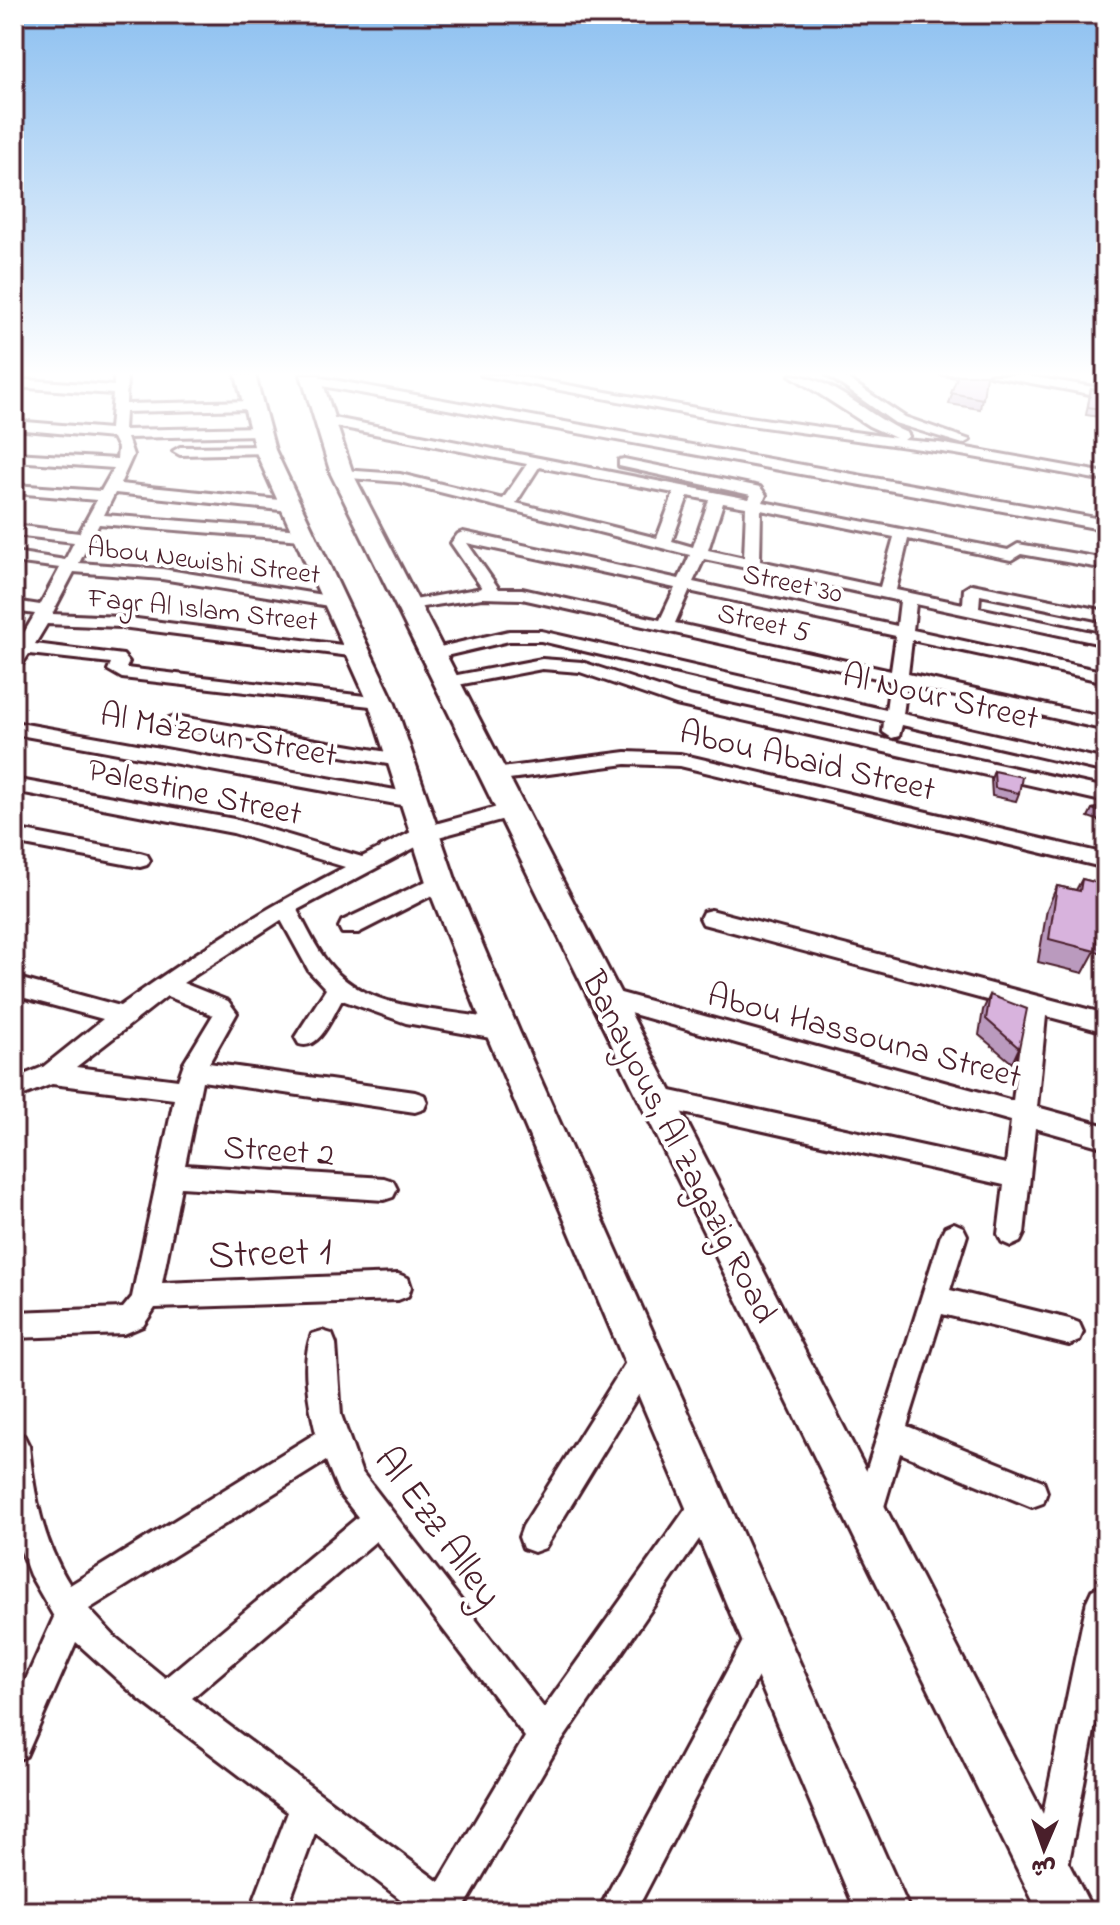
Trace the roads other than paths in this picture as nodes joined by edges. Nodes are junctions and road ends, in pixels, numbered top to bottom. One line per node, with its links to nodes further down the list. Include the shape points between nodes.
1 (123, 464): 13 (street)
2 (274, 465): 18 (main road)
3 (339, 465): 9 (main road, Banayous, Al Zagazig Road)
4 (533, 465): 15 (street)
5 (555, 465): 12 (street)
6 (631, 465): 16 (street, via 751,488 759,495)
7 (778, 465): 19 (street)
8 (1034, 465): 10 (street)
9 (342, 474): 15 (street, via 400,478); 35 (main road, Banayous, Al Zagazig Road)
10 (1106, 477)
11 (14, 489): 13 (street)
12 (683, 490): 14 (street); 23 (street)
13 (108, 492): 17 (street); 18 (street)
14 (718, 497): 16 (street); 24 (street)
15 (507, 505): 23 (street)
16 (754, 505): 21 (street); 26 (street)
17 (94, 519): 18 (street); 22 (street)
18 (296, 521): 33 (main road)
19 (1106, 525)
20 (14, 530): 22 (street)
21 (902, 534): 27 (street, via 1011,555 1018,549); 31 (street)
22 (83, 538): 28 (street)
23 (663, 544): 24 (street)
24 (699, 553): 26 (street); 29 (street)
25 (14, 557): 28 (street, Abou Newishi Street)
26 (752, 564): 31 (street)
27 (1106, 564)
28 (68, 566): 33 (street, Abou Newishi Street, via 162,574); 39 (street)
29 (684, 585): 30 (street, Street 30, via 464,540); 38 (street); 41 (street, Street 30)
30 (493, 592): 35 (street, Street 5); 38 (street, Street 5)
31 (887, 593): 32 (street)
32 (909, 598): 36 (street); 41 (street)
33 (335, 602): 43 (main road)
34 (14, 606): 39 (street)
35 (409, 606): 45 (main road, Banayous, Al Zagazig Road)
36 (971, 611): 37 (street, via 972,589); 42 (street)
37 (1106, 616)
38 (665, 626): 47 (street, Street 5)
39 (37, 628): 40 (street); 43 (street, Fagr Al Islam Street, via 121,622); 44 (street); 48 (street, via 117,659 122,673)
40 (14, 630)
41 (905, 633): 46 (street, Street 30); 47 (street)
42 (1106, 640)
43 (358, 652): 48 (main road)
44 (14, 663)
45 (440, 668): 49 (street, Al Nour Street, via 509,636 541,636); 53 (street, via 582,667 676,699); 56 (main road, Banayous, Al Zagazig Road)
46 (1106, 677)
47 (899, 678): 49 (street); 51 (street, Street 5)
48 (382, 704): 54 (main road)
49 (894, 717): 53 (street); 55 (street, Al Nour Street)
50 (175, 722): 54 (street)
51 (1106, 724)
52 (14, 728): 59 (street, Al Ma'zoun Street)
53 (891, 747): 58 (street)
54 (399, 760): 59 (main road)
55 (1106, 766)
56 (494, 775): 60 (main road, Banayous, Al Zagazig Road); 64 (street, Abou Abaid Street, via 626,758 680,760)
57 (14, 785): 65 (street, Palestine Street, via 234,826)
58 (1106, 795)
59 (412, 800): 61 (main road)
60 (512, 810): 61 (street); 73 (main road, Banayous, Al Zagazig Road)
61 (424, 834): 65 (street); 66 (main road)
62 (14, 836): 63 (street)
63 (140, 860)
64 (1106, 861)
65 (360, 864): 67 (street)
66 (441, 882): 69 (street); 77 (main road)
67 (285, 907): 70 (street); 72 (street, via 322,971)
68 (711, 918): 74 (street)
69 (350, 927)
70 (164, 985): 75 (street); 80 (street, via 226,1013)
71 (14, 986): 75 (street)
72 (339, 987): 77 (street, via 367,1003); 78 (street)
73 (606, 998): 82 (main road, Banayous, Al Zagazig Road); 84 (street, Abou Hassouna Street)
74 (1036, 1004): 76 (street); 84 (street)
75 (123, 1016): 79 (street)
76 (1106, 1023)
77 (502, 1031): 97 (main road)
78 (307, 1037)
79 (51, 1074): 80 (street); 81 (street)
80 (190, 1081): 83 (street); 86 (street)
81 (18, 1086)
82 (657, 1098): 87 (street); 103 (main road, Banayous, Al Zagazig Road)
83 (415, 1102)
84 (1024, 1113): 85 (street, Abou Hassouna Street); 87 (street)
85 (1106, 1137)
86 (170, 1175): 88 (street, Street 2); 92 (street)
87 (1017, 1177): 89 (street)
88 (384, 1189)
89 (1011, 1234)
90 (954, 1235): 93 (street)
91 (398, 1287): 92 (street, Street 1)
92 (145, 1296): 94 (street, via 139,1310 124,1321)
93 (933, 1299): 95 (street); 98 (street)
94 (14, 1325)
95 (1069, 1332)
96 (322, 1344): 99 (street, Al Ezz Alley, via 321,1392)
97 (643, 1361): 102 (main road); 105 (street)
98 (890, 1434): 101 (street); 103 (street)
99 (331, 1441): 104 (street, Al Ezz Alley, via 350,1482); 108 (street)
100 (14, 1446): 106 (street)
101 (1032, 1492)
102 (706, 1507): 109 (main road); 111 (street)
103 (867, 1517): 114 (main road, Banayous, Al Zagazig Road)
104 (379, 1519): 110 (street); 111 (street, Al Ezz Alley)
105 (534, 1537)
106 (25, 1555): 108 (street)
107 (1103, 1601): 114 (street)
108 (69, 1610): 110 (street, via 91,1636); 112 (street)
109 (762, 1637): 117 (street); 118 (main road)
110 (166, 1699): 113 (street)
111 (545, 1736): 115 (street)
112 (14, 1744)
113 (308, 1805): 115 (street); 116 (street)
114 (1048, 1877): 119 (main road, Banayous, Al Zagazig Road)
115 (429, 1906)
116 (268, 1911)
117 (616, 1911)
118 (883, 1911)
119 (1066, 1911)

